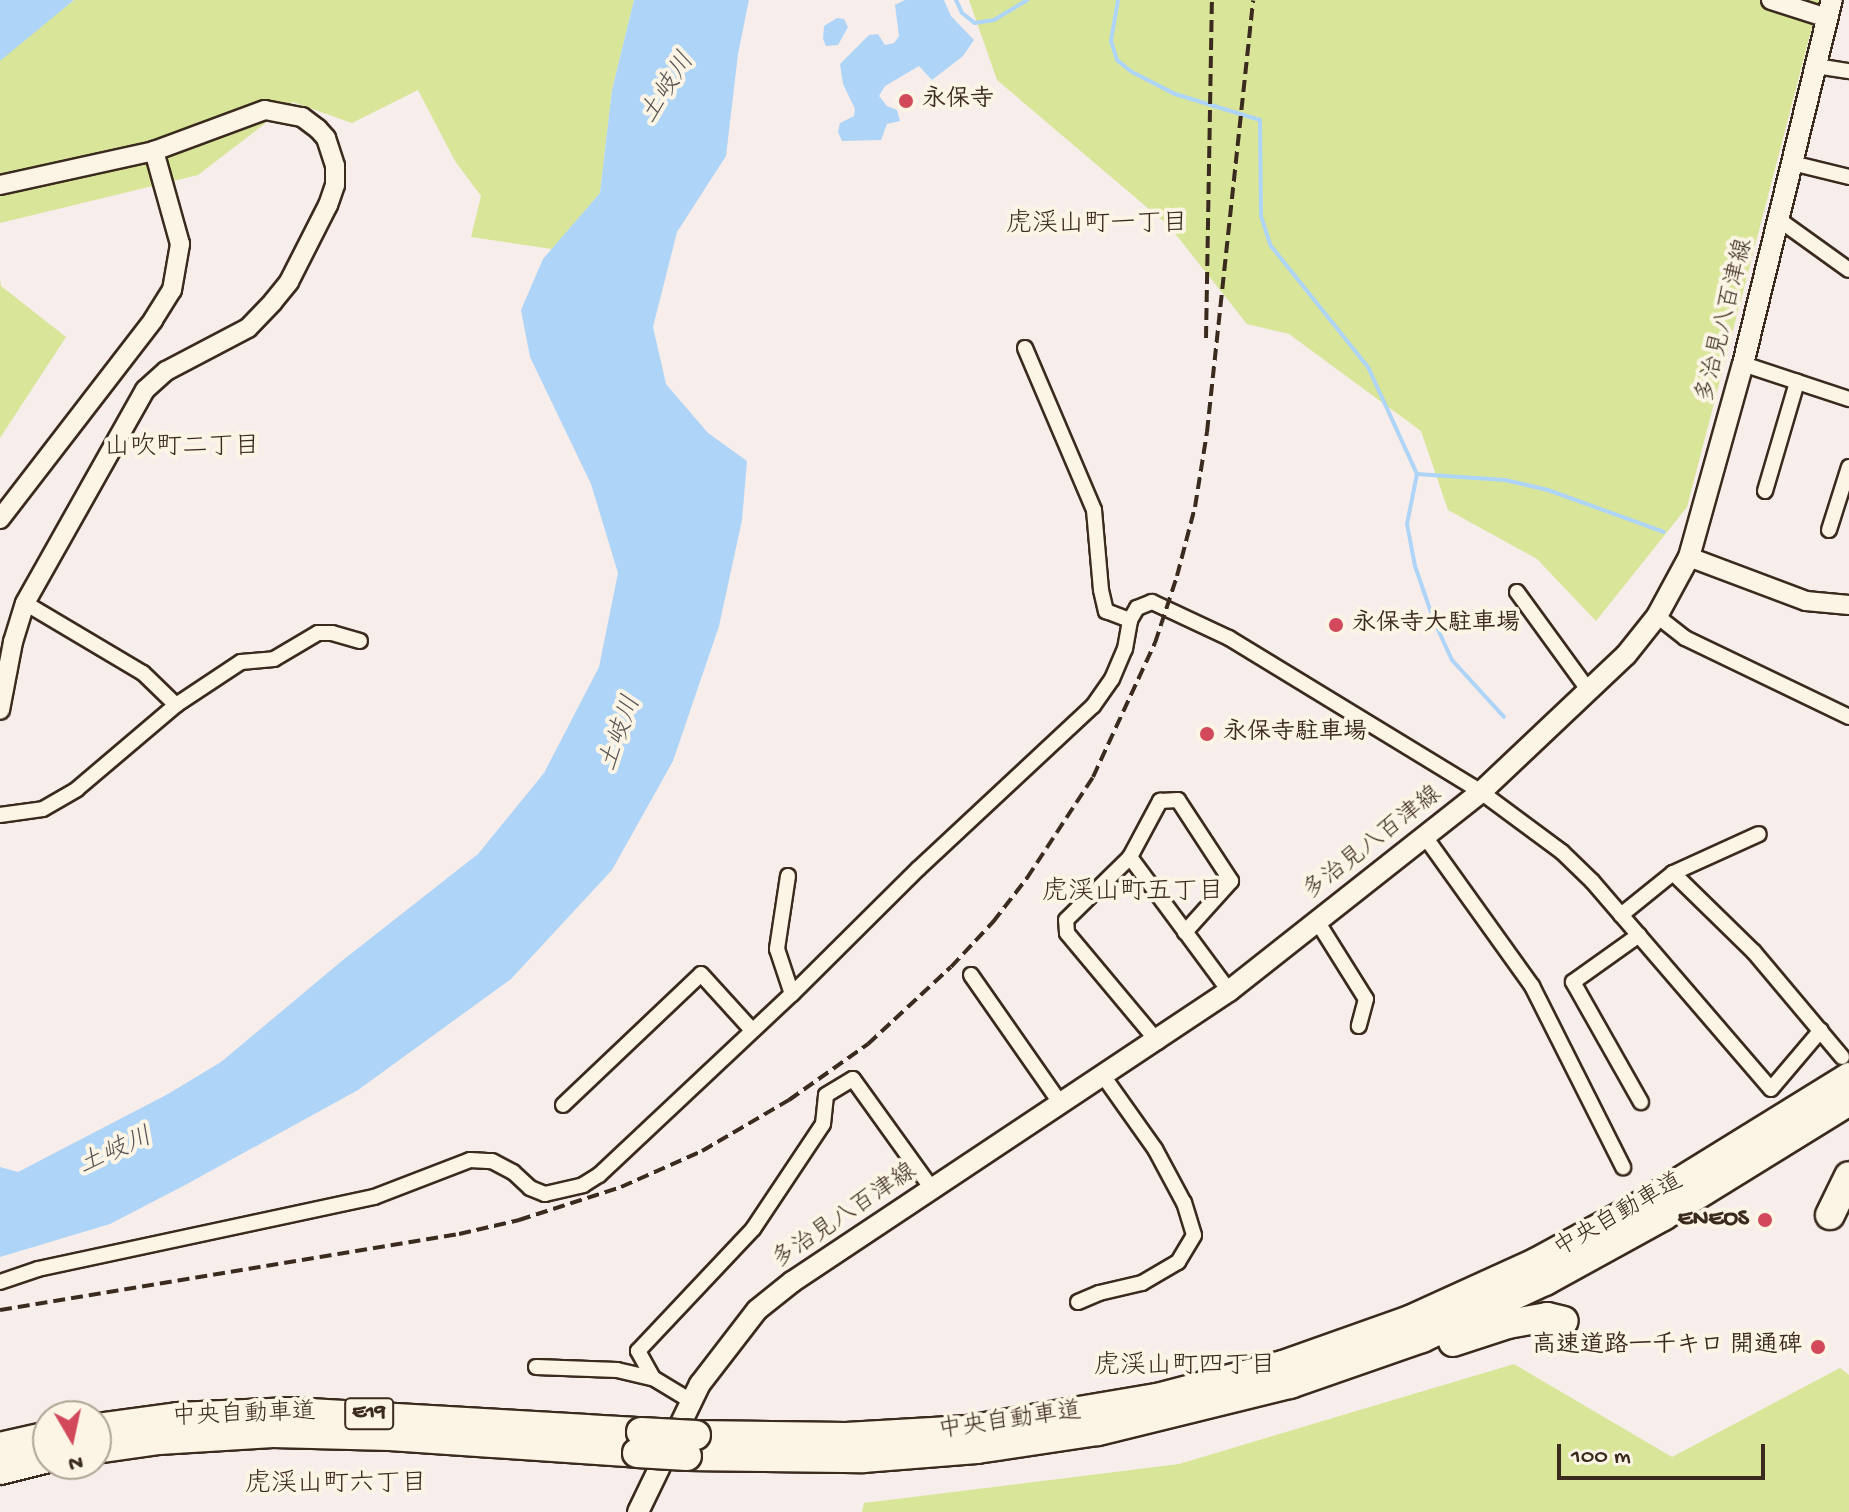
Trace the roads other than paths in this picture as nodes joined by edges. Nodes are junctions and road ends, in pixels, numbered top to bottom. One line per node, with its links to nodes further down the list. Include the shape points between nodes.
1 (1771, 0): 2 (street)
2 (1830, 9): 3 (main road, 多治見八百津線)
3 (1816, 66): 4 (street); 6 (main road, 多治見八百津線)
4 (1849, 71)
5 (154, 151): 8 (street); 17 (street, via 180,244 172,290); 21 (street, via 251,113 281,111 302,117 326,138 335,185 289,282 273,302 248,328 166,371 145,390)
6 (1792, 163): 7 (street); 9 (main road, 多治見八百津線)
7 (1849, 177)
8 (0, 185)
9 (1778, 219): 10 (street); 12 (main road, 多治見八百津線)
10 (1849, 270)
11 (1025, 348): 24 (street, via 1094,510 1106,611)
12 (1743, 364): 13 (street); 19 (main road, 多治見八百津線)
13 (1797, 382): 14 (street); 16 (street)
14 (1849, 399)
15 (1849, 467): 18 (street)
16 (1765, 491)
17 (0, 519)
18 (1829, 530)
19 (1689, 557): 22 (street, via 1806,601); 23 (main road, 多治見八百津線)
20 (1517, 592): 26 (street)
21 (25, 603): 27 (street, via 143,673); 28 (street)
22 (1849, 605)
23 (1657, 616): 26 (main road, 多治見八百津線); 29 (street, via 1685,638)
24 (1130, 620): 30 (street, via 1137,608 1152,602 1167,606 1229,638); 43 (street, via 1121,659 1093,706)
25 (360, 641): 27 (street, via 318,633 274,659 241,662)
26 (1589, 691): 30 (main road, 多治見八百津線)
27 (176, 705): 31 (street, via 77,789 43,809)
28 (0, 710)
29 (1849, 717)
30 (1481, 792): 33 (main road, 多治見八百津線); 37 (street, via 1562,852)
31 (0, 815)
32 (1759, 834): 35 (street)
33 (1426, 838): 38 (main road, 多治見八百津線); 54 (street, via 1532,986)
34 (1130, 857): 39 (street); 39 (street, via 1160,801 1178,800 1231,881); 47 (street, via 1066,920 1067,933)
35 (1673, 873): 37 (street); 46 (street, via 1754,952)
36 (788, 876): 43 (street, via 777,949)
37 (1621, 915): 40 (street)
38 (1317, 921): 42 (main road, 多治見八百津線); 44 (street, via 1366,999)
39 (1185, 932): 42 (street)
40 (1639, 935): 46 (street, via 1771,1089); 51 (street, via 1573,982)
41 (971, 975): 52 (street)
42 (1229, 991): 47 (main road, 多治見八百津線)
43 (792, 994): 45 (street)
44 (1359, 1026)
45 (752, 1030): 53 (street, via 701,974); 58 (street, via 583,1185 545,1194 492,1161 470,1160 374,1197 38,1269)
46 (1821, 1030): 48 (street)
47 (1158, 1042): 49 (main road, 多治見八百津線)
48 (1846, 1067): 67 (highway, 中央自動車道 / E19, via 1647,1202 1537,1262 1410,1320 1283,1365 1113,1407 967,1430)
49 (1104, 1077): 52 (main road, 多治見八百津線); 59 (street, via 1155,1149 1184,1203 1194,1235 1178,1262 1154,1276)
50 (1849, 1101): 64 (highway, 中央自動車道 / E19, via 1652,1223 1532,1288 1364,1360)
51 (1641, 1102)
52 (1061, 1104): 56 (main road, 多治見八百津線)
53 (563, 1105)
54 (1623, 1167)
55 (1849, 1176): 57 (highway)
56 (932, 1189): 62 (street, via 853,1079 826,1095 823,1124 753,1229 638,1351); 63 (main road, 多治見八百津線, via 757,1310)
57 (1830, 1215)
58 (0, 1282)
59 (1078, 1302)
60 (1564, 1321): 64 (highway, via 1547,1317 1508,1324 1318,1384)
61 (536, 1367): 62 (street, via 617,1370)
62 (653, 1378): 63 (street)
63 (691, 1401): 71 (main road, 多治見八百津線)
64 (1225, 1402): 67 (highway, 中央自動車道 / E19, via 1067,1436 921,1455 803,1458)
65 (112, 1426): 66 (highway, 中央自動車道 / E19, via 292,1412)
66 (639, 1442): 67 (highway, 中央自動車道 / E19, bridge); 68 (highway, 中央自動車道 / E19, via 288,1433)
67 (692, 1446)
68 (112, 1447)
69 (32, 1449): 70 (highway)
70 (0, 1470)
71 (638, 1512)

